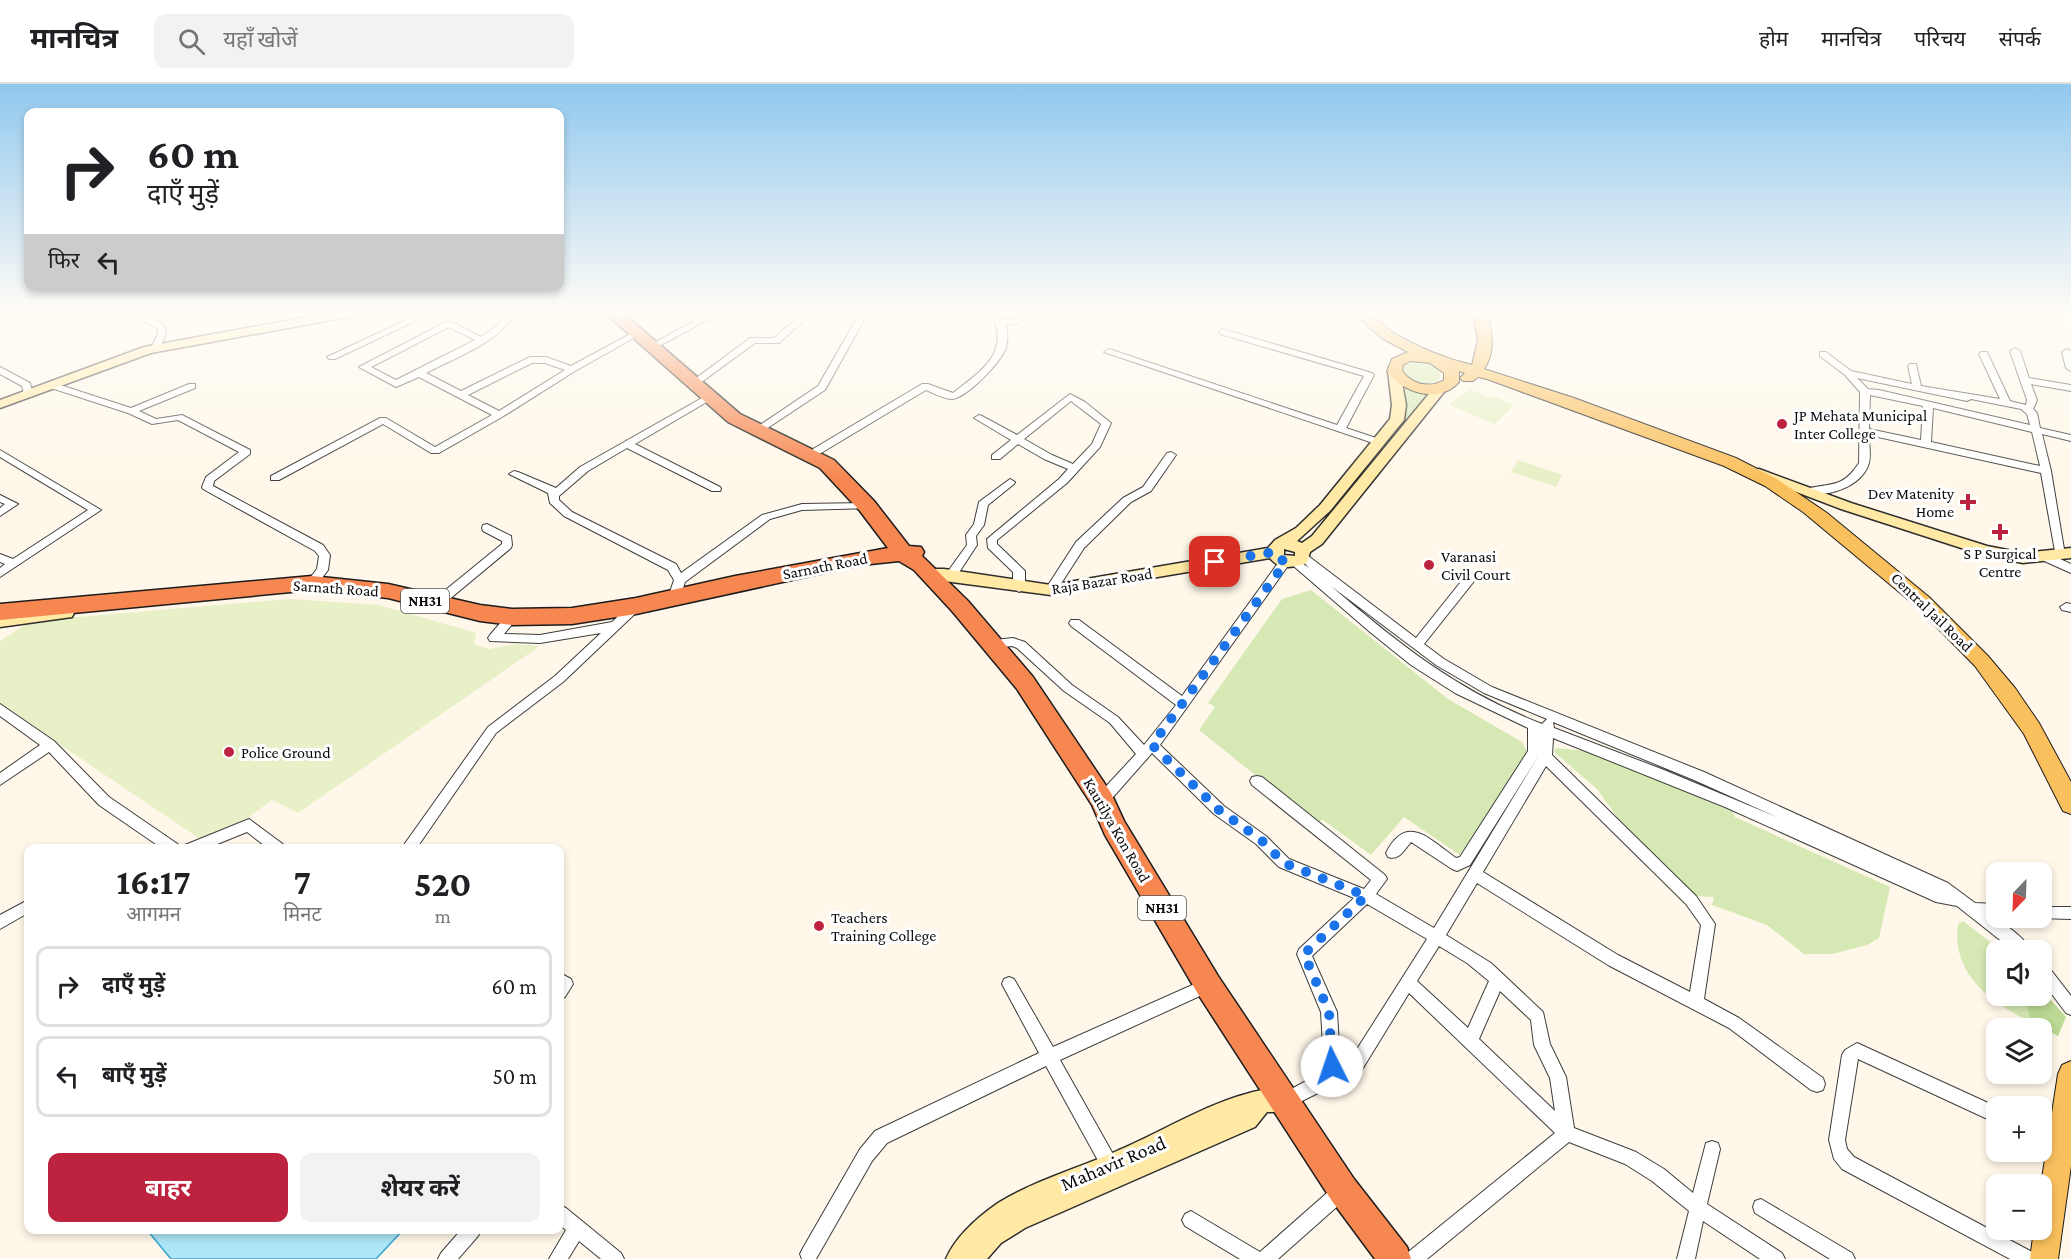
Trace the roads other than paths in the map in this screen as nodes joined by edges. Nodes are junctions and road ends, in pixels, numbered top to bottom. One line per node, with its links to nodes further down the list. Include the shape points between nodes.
1 (103, 368): 29 (street)
2 (366, 368): 23 (street, via 396,384)
3 (429, 368): 23 (street)
4 (515, 368): 35 (street)
5 (569, 368): 21 (street)
6 (676, 368): 36 (highway)
7 (687, 368): 26 (highway)
8 (715, 368): 26 (street)
9 (833, 368): 44 (street, via 822,388)
10 (985, 368): 53 (street, via 956,395 925,386)
11 (1156, 368): 45 (street)
12 (1345, 368): 45 (street, via 1369,375)
13 (1395, 368): 28 (main road, via 1402,381 1417,387); 50 (street, Raja Bazar Road, via 1399,413)
14 (1448, 368): 28 (main road, via 1452,372)
15 (1456, 368): 25 (main road)
16 (1476, 368): 25 (main road)
17 (1841, 368): 24 (street)
18 (1913, 368): 31 (street)
19 (1990, 368): 39 (street)
20 (2021, 368): 27 (street)
21 (572, 369): 42 (street)
22 (0, 370): 34 (street, via 27,385)
23 (419, 373): 35 (street)
24 (1848, 373): 31 (street); 33 (street)
25 (1473, 375): 28 (main road); 57 (main road, Central Jail Road, via 1571,402)
26 (700, 379): 44 (highway)
27 (2025, 380): 32 (street); 40 (street, via 2032,400)
28 (1446, 385): 70 (street, via 1317,540)
29 (54, 386): 34 (street); 41 (street)
30 (192, 386): 41 (street)
31 (1917, 387): 39 (street)
32 (2071, 388)
33 (1865, 392): 38 (street); 47 (street)
34 (28, 395): 37 (street)
35 (461, 395): 42 (street)
36 (709, 397): 51 (street); 67 (highway, via 756,431 827,464)
37 (0, 404)
38 (1928, 404): 46 (street); 52 (street)
39 (2006, 404): 40 (street)
40 (2029, 409): 46 (street)
41 (131, 411): 78 (street, via 155,422 180,417 246,452 210,479 207,487 319,548 326,555 322,570)
42 (499, 415): 61 (street, via 435,451 382,420)
43 (979, 418): 49 (street)
44 (763, 427): 53 (highway)
45 (1340, 429): 50 (street)
46 (2038, 430): 48 (street); 59 (street)
47 (1866, 431): 52 (street); 64 (street, via 1864,463 1858,474 1839,488)
48 (2071, 438)
49 (1016, 440): 56 (street); 58 (street); 58 (street, via 1067,398 1074,397 1106,423 1096,445)
50 (1379, 442): 70 (street, Raja Bazar Road, via 1301,532)
51 (629, 445): 63 (street); 65 (street, via 584,469)
52 (1926, 445): 59 (street)
53 (817, 451): 73 (highway, via 849,474)
54 (0, 453): 74 (street, via 96,510)
55 (1172, 455): 81 (street, via 1147,489 1127,500 1080,545)
56 (996, 456)
57 (1742, 467): 64 (street, Central Jail Road); 103 (main road, Central Jail Road, via 1826,520 1931,606 1984,662 2022,714 2059,776)
58 (1075, 468): 79 (street, via 992,539 992,545 1019,571)
59 (2046, 471): 71 (street)
60 (514, 474): 65 (street, via 553,491)
61 (275, 478)
62 (1010, 483): 73 (street, via 982,504 972,545)
63 (716, 489)
64 (1815, 493): 71 (street, Central Jail Road, via 1986,551)
65 (554, 495): 80 (street, via 554,501 568,514 672,567)
66 (0, 498): 68 (street, via 13,504)
67 (867, 506): 73 (highway); 80 (street, via 802,507 766,517)
68 (0, 513)
69 (487, 528): 83 (street, via 507,539 507,545)
70 (1291, 554): 81 (street, Raja Bazar Road); 92 (street); 93 (street); 96 (street, via 1410,659 1467,694)
71 (2052, 556): 75 (street)
72 (0, 558): 74 (street)
73 (919, 559): 79 (street, Raja Bazar Road); 80 (highway, Sarnath Road / NH31, via 861,558 735,583); 91 (highway, Kautilya Kon Road / NH31)
74 (14, 564): 76 (street)
75 (2071, 569)
76 (0, 573)
77 (1471, 577): 92 (street)
78 (312, 583): 82 (highway, Sarnath Road / NH31); 83 (highway, Sarnath Road / NH31, via 388,591)
79 (1019, 588): 81 (street, Raja Bazar Road)
80 (677, 589): 84 (highway, Sarnath Road / NH31)
81 (1051, 590)
82 (112, 601): 85 (street, via 105,597); 86 (highway, NH31); 88 (street, via 97,610)
83 (436, 604): 87 (highway, Sarnath Road / NH31)
84 (636, 606): 87 (highway, Sarnath Road / NH31, via 572,616); 90 (street)
85 (0, 607)
86 (0, 612)
87 (512, 617): 90 (street, via 494,638 540,639)
88 (0, 621)
89 (1075, 623): 93 (street)
90 (615, 626): 107 (street, via 559,679 492,730)
91 (995, 644): 98 (street, via 1021,645 1068,688); 102 (highway, Kautilya Kon Road / NH31)
92 (1417, 645): 95 (street, via 1488,690)
93 (1184, 704): 98 (street)
94 (0, 709): 97 (street)
95 (1550, 716): 96 (street); 111 (street, via 1699,776 1944,887)
96 (1541, 729): 99 (street); 108 (street, via 1534,752 1465,861 1457,865 1450,862 1417,837 1408,836); 111 (street, via 1756,813 1941,898)
97 (50, 745): 100 (street); 104 (street, via 104,801)
98 (1148, 749): 102 (street); 110 (street, via 1284,863)
99 (1545, 757): 109 (street); 124 (street, via 1706,919)
100 (0, 780)
101 (1257, 781): 110 (street, via 1380,879)
102 (1102, 800): 123 (highway, Kautilya Kon Road / NH31, via 1114,827)
103 (2071, 805)
104 (167, 844)
105 (202, 844): 106 (street, via 249,825)
106 (273, 844)
107 (412, 844)
108 (1393, 853)
109 (1474, 874): 117 (street); 124 (street, via 1613,960)
110 (1366, 896): 117 (street); 128 (street, via 1304,954 1329,1012)
111 (1966, 904): 113 (street); 118 (street)
112 (24, 908): 116 (street)
113 (1986, 908)
114 (2052, 913): 115 (street)
115 (2071, 913)
116 (0, 923)
117 (1436, 938): 119 (street); 120 (street)
118 (2010, 940)
119 (1498, 979): 126 (street); 133 (street, via 1538,1017 1542,1045 1558,1077)
120 (1408, 982): 126 (street); 128 (street, via 1346,1080)
121 (2052, 983): 125 (street)
122 (1010, 984): 127 (street)
123 (1208, 985): 127 (street); 131 (highway, Kautilya Kon Road / NH31)
124 (1696, 1001): 130 (street, via 1748,1032)
125 (2071, 1008)
126 (1470, 1040): 133 (street)
127 (1050, 1056): 135 (street); 145 (street, via 881,1137 866,1155)
128 (1332, 1066): 131 (street, via 1314,1086)
129 (2071, 1074): 136 (main road)
130 (1817, 1084)
131 (1274, 1101): 135 (street, via 1247,1119); 137 (highway, Kautilya Kon Road / NH31)
132 (1986, 1110): 158 (street, via 1857,1051 1850,1055 1837,1140 1840,1153 1848,1163)
133 (1567, 1133): 140 (street, via 1630,1158); 154 (street)
134 (1712, 1149): 140 (street)
135 (1113, 1171): 138 (street)
136 (2064, 1171): 159 (main road)
137 (1343, 1190): 152 (street); 153 (highway, Kautilya Kon Road / NH31)
138 (1046, 1199): 149 (street, Mahavir Road, via 1014,1205 996,1216 981,1228); 150 (street, via 993,1234)
139 (1761, 1207): 157 (street)
140 (1698, 1208): 155 (street); 156 (street)
141 (564, 1217): 143 (street)
142 (1191, 1220): 151 (street)
143 (577, 1228): 147 (street); 148 (street)
144 (469, 1234): 146 (street)
145 (809, 1254)
146 (447, 1259)
147 (558, 1259)
148 (615, 1259)
149 (958, 1259)
150 (970, 1259)
151 (1256, 1259)
152 (1265, 1259)
153 (1395, 1259)
154 (1413, 1259)
155 (1686, 1259)
156 (1776, 1259)
157 (1846, 1259)
158 (2028, 1259)
159 (2044, 1259)

